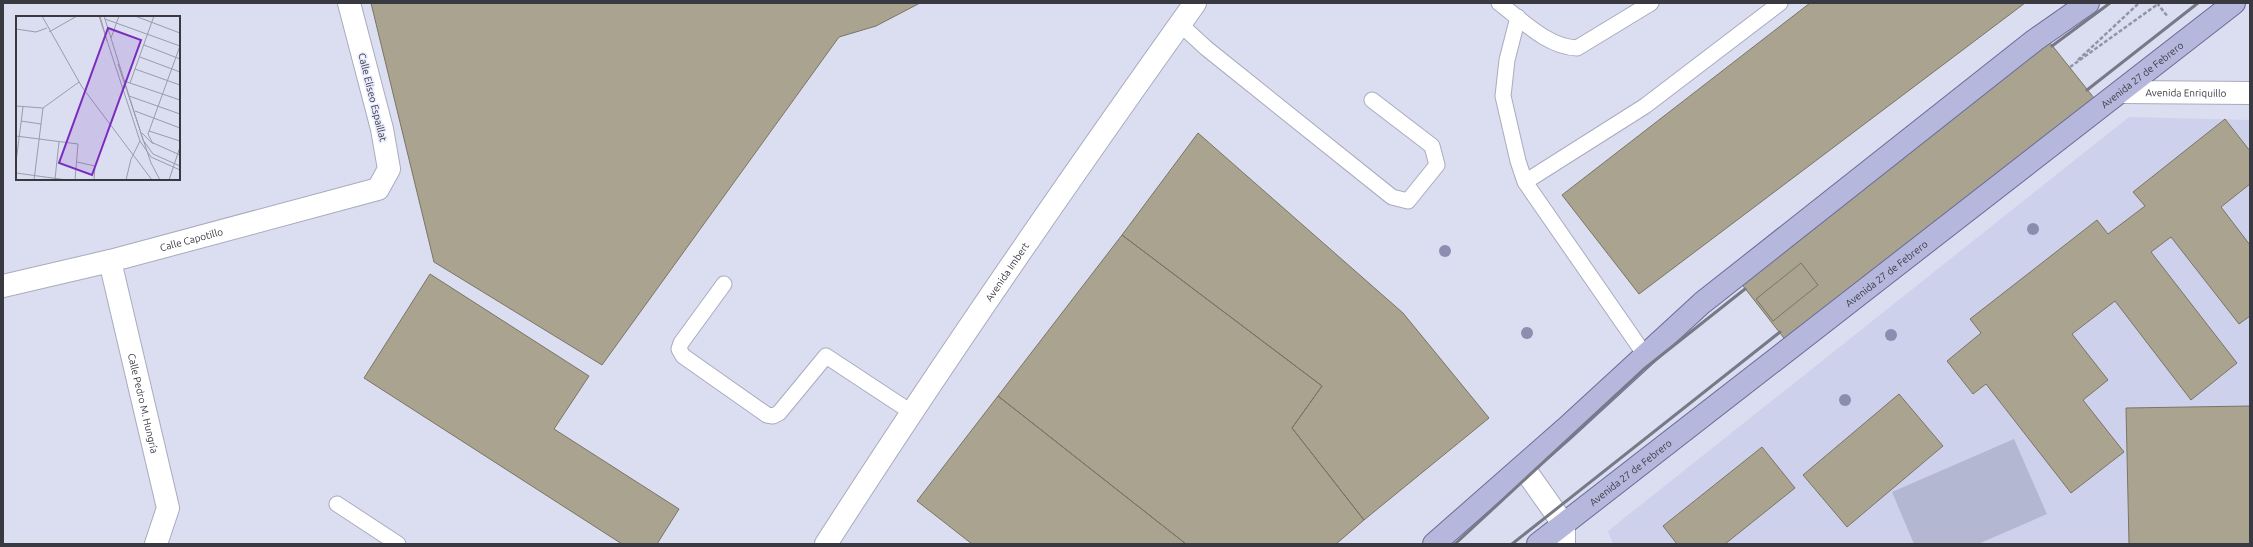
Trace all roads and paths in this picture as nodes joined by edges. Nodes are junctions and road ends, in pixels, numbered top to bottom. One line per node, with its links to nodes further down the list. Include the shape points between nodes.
1 (349, 3): 16 (street, Calle Eliseo Espaillat, via 382,129 389,169)
2 (1195, 3): 11 (street, Avenida Imbert)
3 (1499, 3): 10 (lane)
4 (1651, 3): 10 (lane, via 1577,48 1564,47 1552,42)
5 (1780, 3): 15 (lane, via 1645,106)
6 (2088, 3): 20 (main road, via 2035,40 1702,303)
7 (2139, 3): 9 (path, via 2070,67)
8 (2234, 3): 12 (main road, Avenida 27 de Febrero)
9 (2158, 4)
10 (1518, 17): 15 (lane, via 1507,60 1503,96)
11 (1180, 24): 14 (lane, via 1206,48 1392,197 1408,201 1437,165 1432,146); 21 (street, Avenida Imbert, via 1015,258)
12 (2122, 92): 13 (street, Avenida Enriquillo); 24 (main road, Avenida 27 de Febrero)
13 (2250, 93)
14 (1372, 100)
15 (1525, 182): 20 (lane)
16 (378, 189): 17 (street, Calle Capotillo)
17 (110, 261): 19 (street, Calle Capotillo); 25 (street, Calle Pedro M. Hungría, via 168,508)
18 (724, 284): 21 (lane, via 679,349 683,356 767,415 779,413 826,356)
19 (3, 286)
20 (1645, 355): 22 (main road)
21 (911, 412): 27 (street, Avenida Imbert)
22 (1523, 467): 24 (street); 28 (main road)
23 (337, 504): 26 (lane)
24 (1564, 534): 29 (main road, Avenida 27 de Febrero)
25 (156, 544)
26 (398, 544)
27 (826, 544)
28 (1434, 544)
29 (1538, 544)

